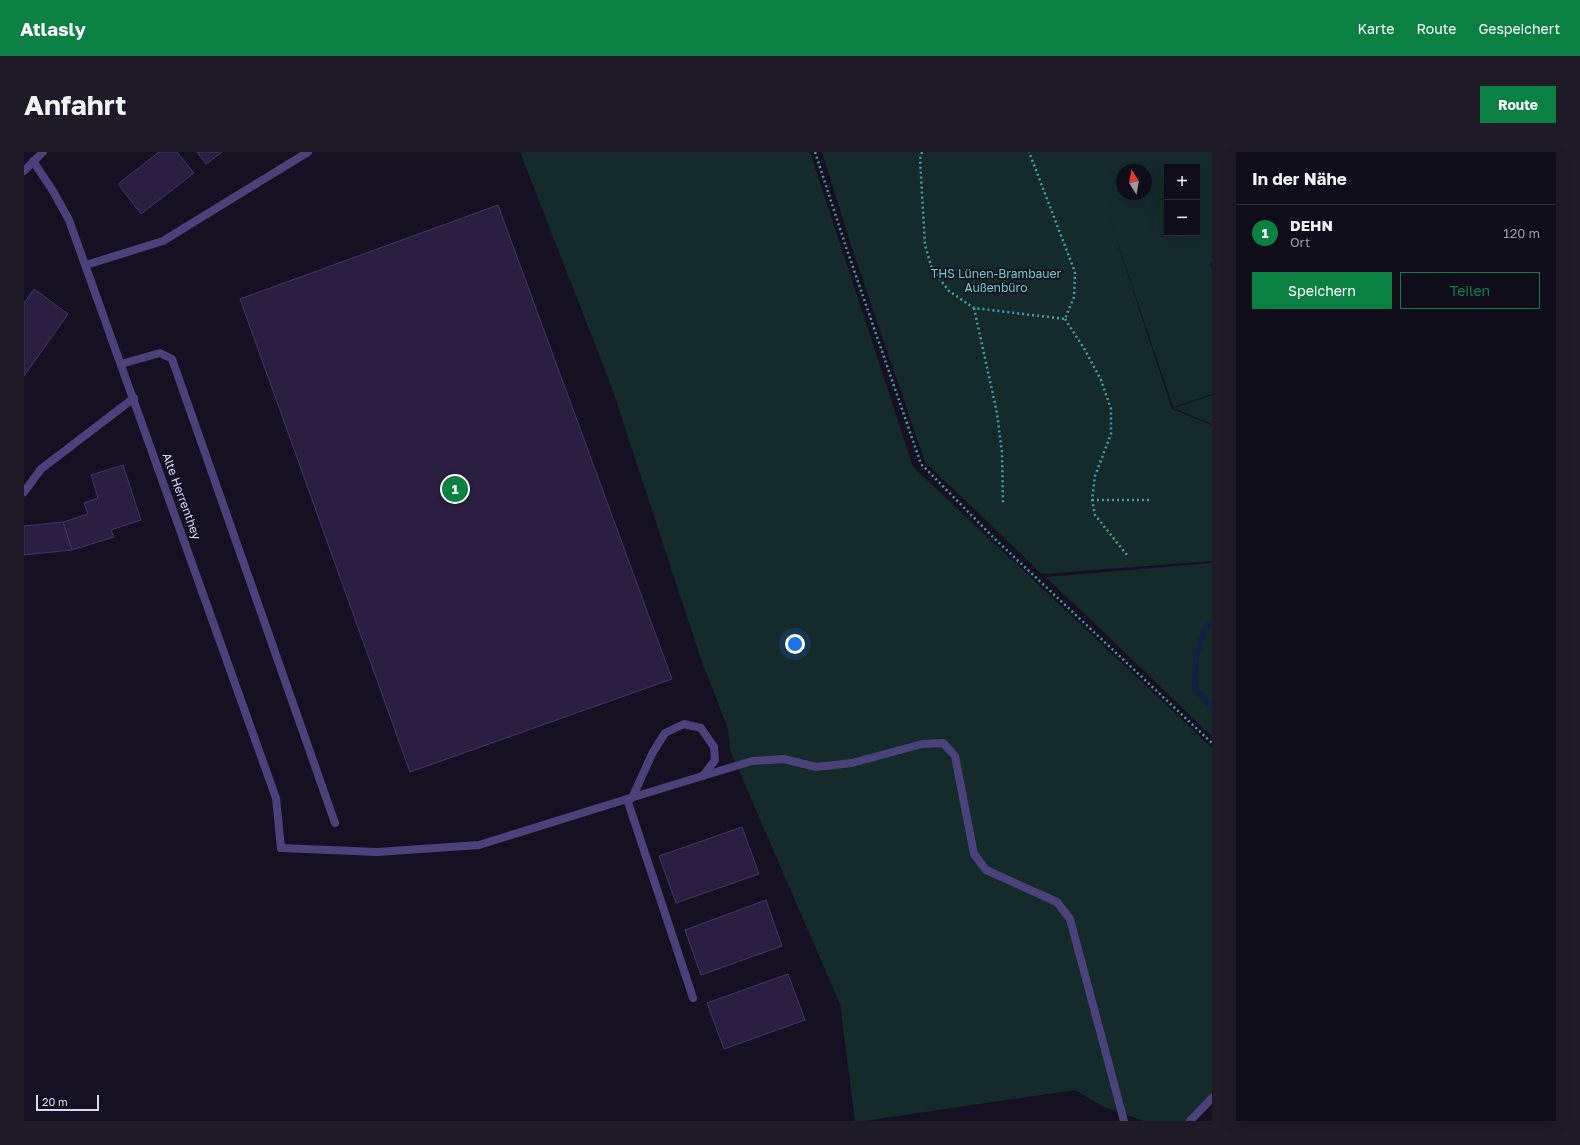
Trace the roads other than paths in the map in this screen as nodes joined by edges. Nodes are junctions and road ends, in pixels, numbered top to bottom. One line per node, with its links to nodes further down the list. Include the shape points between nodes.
1 (43, 152): 3 (street)
2 (308, 152): 5 (street, via 163,241)
3 (33, 161): 4 (street); 5 (street, Alte Herrenthey, via 69,220)
4 (24, 172)
5 (86, 266): 6 (street, Alte Herrenthey)
6 (121, 364): 7 (street, Alte Herrenthey); 11 (street, via 160,353 172,359)
7 (134, 398): 8 (street, via 41,469); 10 (street, Alte Herrenthey, via 276,798 281,848 377,852 479,845)
8 (24, 492)
9 (703, 776): 10 (street); 10 (street, via 715,760 714,747 701,728 684,724 665,733); 14 (street, via 752,762 784,759 816,767 852,763 922,744 943,743 955,756 974,854 986,870 1057,902 1070,919)
10 (629, 798): 12 (street)
11 (335, 823)
12 (693, 998)
13 (1212, 1098): 15 (street)
14 (1124, 1121)
15 (1190, 1121)

